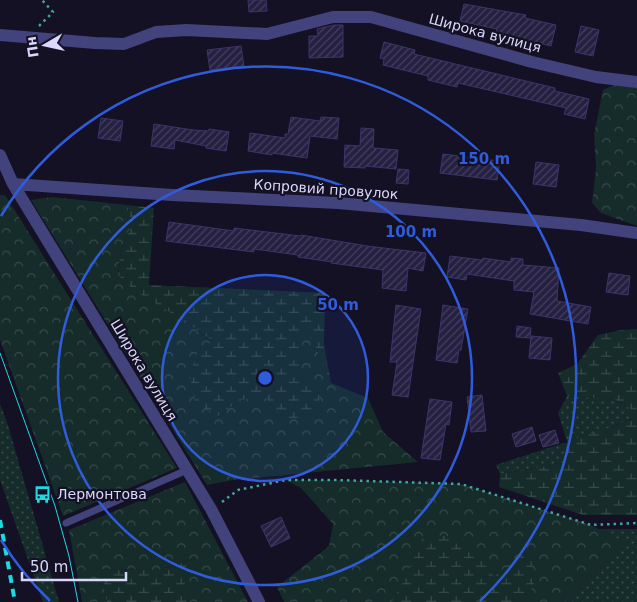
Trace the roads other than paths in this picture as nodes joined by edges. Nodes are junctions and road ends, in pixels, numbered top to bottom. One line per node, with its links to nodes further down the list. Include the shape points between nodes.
1 (0, 35): 2 (street, Широка вулиця, via 124,44 156,32 186,30 267,34 333,17 371,17 569,71)
2 (637, 82)
3 (0, 155): 4 (street, Широка вулиця)
4 (13, 184): 5 (street, Копровий провулок, via 338,203); 6 (street, Широка вулиця)
5 (637, 233)
6 (187, 470): 7 (lane); 8 (street, Широка вулиця)
7 (66, 523)
8 (259, 602)

